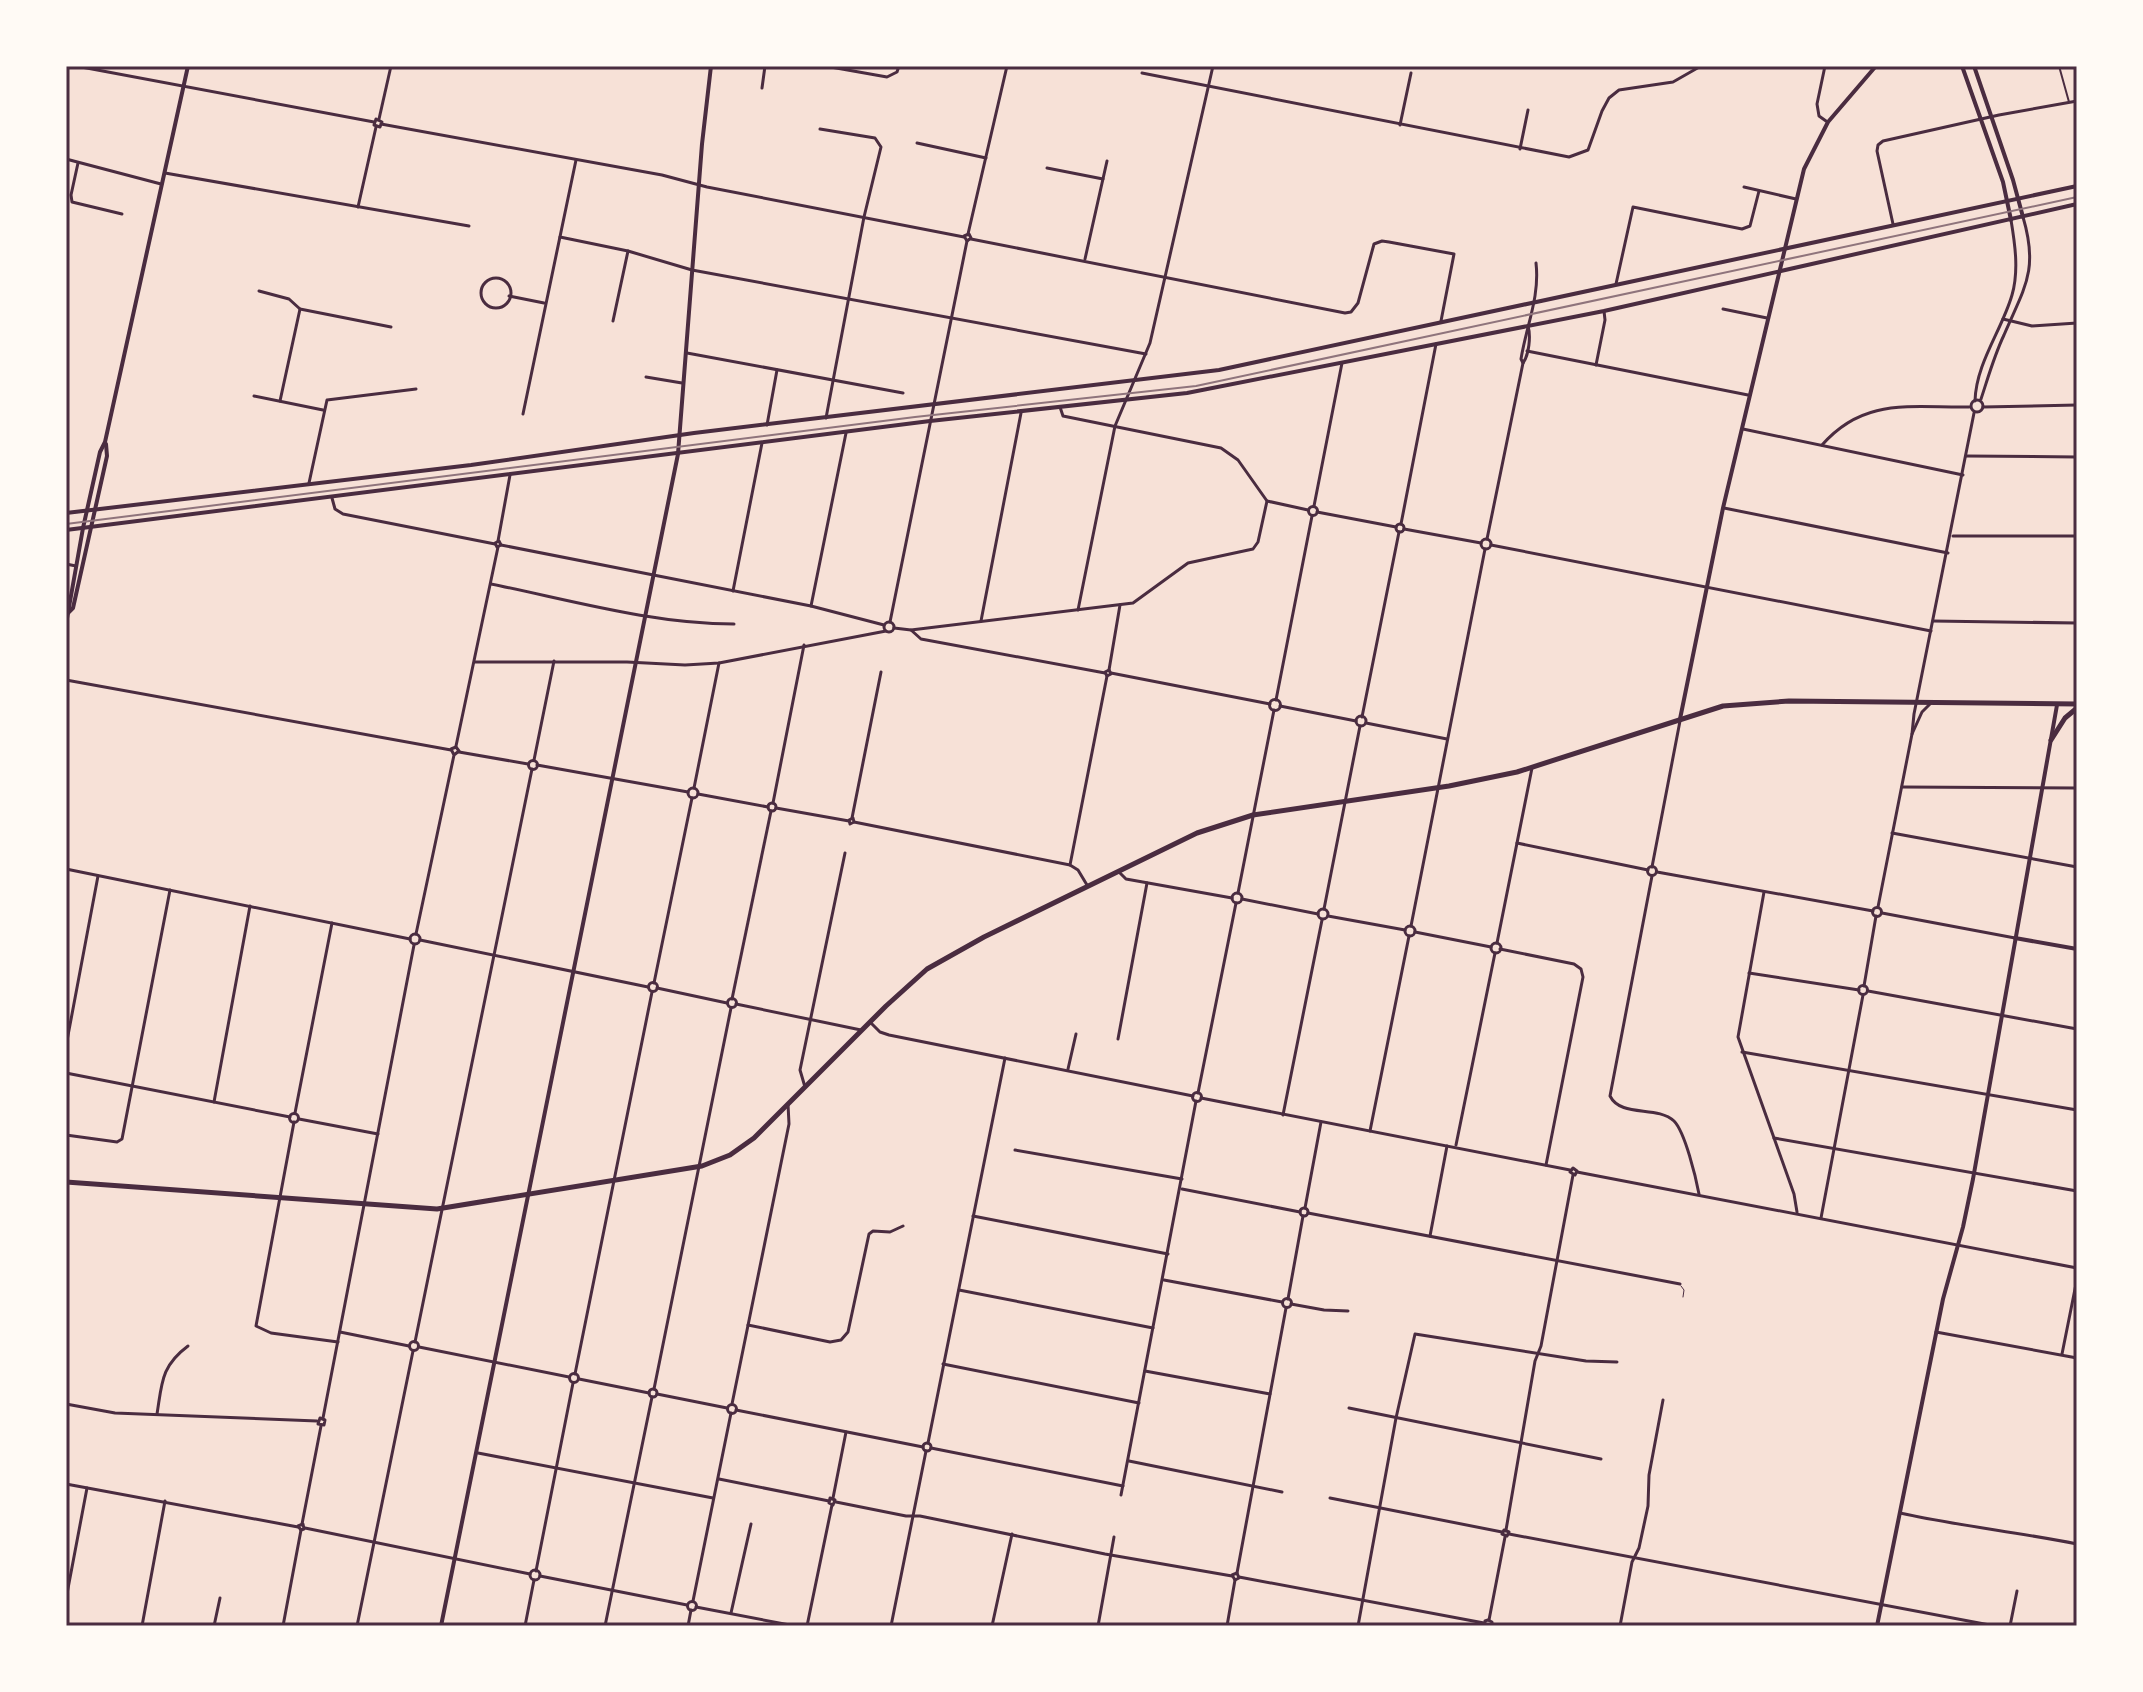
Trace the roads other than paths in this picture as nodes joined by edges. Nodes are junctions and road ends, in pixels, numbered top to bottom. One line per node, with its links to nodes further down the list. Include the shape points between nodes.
1 (76, 66): 18 (street)
2 (188, 66): 18 (main road)
3 (391, 66): 26 (street)
4 (711, 66): 42 (main road)
5 (765, 66): 20 (street)
6 (825, 66): 7 (street, via 893,76)
7 (899, 66)
8 (1007, 66): 33 (street)
9 (1213, 66): 19 (street)
10 (1701, 66): 32 (street, via 1673,82 1619,90 1602,111 1588,150 1569,157)
11 (1825, 66): 27 (street, via 1817,104 1819,116)
12 (1876, 66): 27 (main road)
13 (1962, 66): 25 (main road)
14 (1974, 66): 24 (main road)
15 (2059, 66): 22 (street)
16 (1142, 73): 19 (street)
17 (1411, 73): 29 (street)
18 (183, 86): 28 (street); 39 (main road)
19 (1208, 86): 29 (street); 65 (street)
20 (762, 88)
21 (2077, 101): 22 (street)
22 (2069, 102): 24 (street)
23 (1528, 110): 32 (street)
24 (1991, 116): 25 (street); 46 (main road)
25 (1980, 119): 48 (main road); 55 (street, via 1878,145)
26 (380, 122): 28 (street); 35 (street)
27 (1828, 122): 47 (main road, via 1811,151)
28 (375, 125): 50 (street)
29 (1400, 125): 32 (street)
30 (820, 129): 52 (street, via 875,138 881,147)
31 (917, 143): 33 (street)
32 (1520, 149)
33 (986, 158): 58 (street)
34 (66, 159): 37 (street)
35 (576, 160): 42 (street); 57 (street)
36 (1107, 161): 40 (street)
37 (78, 163): 41 (street); 51 (street, via 72,202)
38 (1047, 168): 40 (street)
39 (164, 173): 41 (main road); 50 (street)
40 (1103, 179): 61 (street)
41 (161, 184): 120 (main road)
42 (699, 185): 52 (street); 63 (main road)
43 (2077, 186): 46 (main road)
44 (1744, 187): 45 (street)
45 (1759, 191): 47 (street); 66 (street, via 1750,226 1742,229 1633,207)
46 (2018, 198): 48 (main road); 53 (main road)
47 (1796, 199): 59 (main road)
48 (2007, 200): 54 (main road); 55 (main road)
49 (2077, 204): 53 (main road)
50 (358, 207): 56 (street)
51 (122, 214)
52 (864, 217): 58 (street); 69 (street)
53 (2023, 217): 54 (main road); 79 (street, via 2030,266)
54 (2011, 220): 64 (main road); 77 (street, via 2016,264)
55 (1893, 224): 59 (main road)
56 (469, 226)
57 (560, 237): 60 (street); 71 (street)
58 (968, 238): 61 (street); 75 (street)
59 (1784, 247): 64 (main road); 66 (main road)
60 (628, 251): 63 (street); 78 (street)
61 (1085, 260): 65 (street)
62 (1536, 263): 70 (street)
63 (692, 270): 69 (street); 86 (main road)
64 (1777, 273): 74 (main road); 76 (main road)
65 (1165, 276): 81 (street, via 1345,313 1355,309 1374,244 1382,241 1454,254); 87 (street)
66 (1616, 284): 70 (main road)
67 (259, 291): 72 (street, via 289,299)
68 (509, 296): 68 (street, via 508,283 486,281 482,300 489,307 500,308); 71 (street)
69 (848, 300): 75 (street); 93 (street)
70 (1535, 301): 81 (main road); 82 (street)
71 (545, 303): 112 (street)
72 (300, 309): 83 (street); 102 (street)
73 (1723, 309): 76 (street)
74 (1604, 311): 82 (main road); 90 (street)
75 (951, 318): 87 (street); 104 (street)
76 (1767, 318): 98 (main road)
77 (2003, 319): 79 (street); 103 (street, via 1983,365)
78 (613, 321)
79 (2011, 322): 80 (street); 100 (street)
80 (2077, 323)
81 (1440, 324): 94 (main road, via 1219,370)
82 (1528, 326): 84 (main road); 85 (street); 89 (street)
83 (391, 327)
84 (1436, 344): 88 (main road); 139 (street)
85 (1527, 351): 89 (street); 90 (street)
86 (687, 353): 91 (street); 95 (main road)
87 (1146, 354): 94 (street)
88 (1342, 363): 101 (main road); 131 (street)
89 (1523, 363): 147 (street)
90 (1596, 365): 98 (street)
91 (777, 369): 93 (street); 115 (street)
92 (646, 377): 95 (street)
93 (833, 379): 97 (street); 113 (street)
94 (1136, 381): 101 (street); 104 (main road)
95 (685, 383): 119 (main road)
96 (416, 389): 109 (street, via 327,400)
97 (903, 393)
98 (1748, 395): 117 (main road)
99 (254, 396): 102 (street)
100 (1981, 399): 103 (street); 108 (street)
101 (1128, 400): 106 (main road); 116 (street)
102 (280, 401): 109 (street)
103 (1975, 401): 107 (street)
104 (934, 405): 113 (main road); 114 (street)
105 (2077, 405): 108 (street)
106 (1060, 407): 110 (main road); 116 (street, via 1063,416)
107 (1969, 407): 111 (street); 122 (street, via 1872,410 1846,422)
108 (1983, 407): 111 (street)
109 (323, 410): 128 (street)
110 (1021, 411): 114 (main road); 164 (street)
111 (1974, 413): 124 (street)
112 (523, 414)
113 (826, 418): 115 (main road)
114 (930, 421): 118 (main road); 166 (street)
115 (767, 425): 119 (main road)
116 (1115, 426): 130 (street, via 1230,452); 161 (street)
117 (1741, 428): 122 (street); 133 (main road)
118 (846, 432): 121 (main road); 160 (street)
119 (681, 434): 123 (main road); 128 (main road)
120 (105, 442): 132 (main road); 134 (main road)
121 (762, 443): 123 (main road); 158 (street)
122 (1822, 445): 127 (street)
123 (678, 454): 126 (main road); 155 (main road)
124 (1966, 456): 125 (street); 127 (street)
125 (2077, 457)
126 (510, 475): 129 (main road); 149 (street)
127 (1963, 475): 145 (street)
128 (309, 483): 132 (main road)
129 (332, 496): 140 (main road); 149 (street, via 335,509 343,514)
130 (1267, 501): 135 (street); 159 (street, via 1253,549 1188,563 1138,601)
131 (1314, 506): 135 (street); 136 (street)
132 (96, 508): 134 (main road); 140 (main road)
133 (1723, 508): 152 (street); 157 (main road)
134 (88, 509): 137 (main road); 142 (main road)
135 (1308, 510): 138 (street)
136 (1317, 512): 138 (street); 141 (street)
137 (66, 513)
138 (1312, 516): 183 (street)
139 (1401, 524): 141 (street); 144 (street)
140 (91, 526): 142 (main road); 162 (main road)
141 (1396, 527): 144 (street)
142 (83, 528): 143 (main road); 154 (main road)
143 (66, 530)
144 (1401, 530): 148 (street); 191 (street)
145 (1951, 536): 146 (street); 152 (street)
146 (2077, 536)
147 (1487, 539): 148 (street); 150 (street)
148 (1481, 543): 151 (street)
149 (498, 544): 155 (street); 156 (street)
150 (1491, 545): 151 (street); 157 (street)
151 (1485, 549): 197 (street)
152 (1948, 553): 165 (street)
153 (66, 564): 154 (street)
154 (76, 566): 162 (main road)
155 (652, 575): 158 (street); 163 (main road)
156 (491, 584): 163 (street); 177 (street)
157 (1706, 587): 174 (street); 193 (main road)
158 (733, 591): 160 (street)
159 (1120, 605): 161 (street); 181 (street)
160 (811, 606): 170 (street)
161 (1078, 610): 164 (street)
162 (68, 613): 168 (main road)
163 (645, 615): 169 (street); 178 (main road)
164 (981, 621): 172 (street)
165 (1933, 621): 167 (street); 174 (street)
166 (890, 622): 170 (street); 171 (street)
167 (2077, 623)
168 (66, 624)
169 (734, 624)
170 (884, 625): 173 (street)
171 (894, 628): 172 (street); 173 (street)
172 (911, 630): 181 (street, via 921,639)
173 (886, 631): 175 (street)
174 (1931, 631): 184 (street)
175 (804, 645): 179 (street); 218 (street)
176 (554, 661): 177 (street); 178 (street); 203 (street)
177 (475, 662): 199 (street)
178 (635, 662): 179 (street); 208 (main road)
179 (719, 663): 211 (street)
180 (881, 672): 220 (street)
181 (1108, 673): 185 (street); 225 (street)
182 (66, 680): 200 (street)
183 (1276, 700): 185 (street); 188 (street)
184 (1917, 703): 186 (main road); 193 (main road, via 1740,703); 196 (street)
185 (1270, 704): 190 (street)
186 (1930, 704): 187 (main road); 196 (street)
187 (2057, 705): 189 (main road); 198 (main road)
188 (1280, 706): 190 (street); 192 (street)
189 (2077, 706): 198 (main road)
190 (1274, 710): 219 (street)
191 (1362, 717): 192 (street); 194 (street)
192 (1356, 721): 195 (street)
193 (1680, 721): 206 (main road); 226 (street)
194 (1366, 723): 195 (street); 197 (street)
195 (1360, 726): 217 (street)
196 (1912, 734): 209 (street)
197 (1447, 739): 212 (street)
198 (2051, 740): 210 (main road)
199 (456, 746): 200 (street); 201 (street)
200 (451, 750): 202 (street)
201 (459, 752): 202 (street); 204 (street)
202 (454, 755): 254 (street)
203 (534, 760): 204 (street); 205 (street)
204 (528, 764): 207 (street)
205 (537, 765): 207 (street); 208 (street)
206 (1532, 768): 212 (main road); 222 (street)
207 (532, 769): 265 (street)
208 (612, 780): 214 (street); 266 (main road)
209 (1902, 787): 210 (street); 221 (street)
210 (2043, 787): 213 (street); 224 (main road)
211 (694, 788): 214 (street); 215 (street)
212 (1437, 788): 217 (main road); 251 (street)
213 (2077, 788)
214 (688, 792): 216 (street)
215 (698, 794): 216 (street); 218 (street)
216 (692, 798): 268 (street)
217 (1345, 801): 219 (main road); 243 (street)
218 (772, 809): 220 (street); 276 (street)
219 (1253, 815): 230 (main road, via 1207,829); 238 (street)
220 (852, 820): 225 (street)
221 (1892, 833): 224 (street); 242 (street)
222 (1517, 843): 229 (street); 259 (street)
223 (845, 853): 281 (street)
224 (2029, 859): 227 (street); 256 (main road)
225 (1070, 865): 235 (street)
226 (1652, 867): 229 (street); 231 (street)
227 (2077, 867)
228 (66, 869): 232 (street)
229 (1648, 870): 233 (street)
230 (1119, 872): 234 (street); 235 (main road)
231 (1657, 872): 233 (street); 237 (street)
232 (98, 876): 236 (street); 287 (street)
233 (1652, 876): 326 (street, via 1610,1092 1618,1106 1669,1118 1680,1132)
234 (1147, 883): 240 (street); 286 (street)
235 (1088, 887): 282 (main road, via 927,969)
236 (170, 890): 241 (street); 293 (street)
237 (1764, 892): 244 (street); 267 (street)
238 (1238, 893): 239 (street); 240 (street)
239 (1242, 899): 240 (street); 246 (street)
240 (1234, 900): 295 (street)
241 (250, 906): 250 (street); 300 (street)
242 (1878, 907): 244 (street); 245 (street)
243 (1324, 909): 246 (street); 247 (street)
244 (1873, 911): 248 (street)
245 (1882, 913): 248 (street); 256 (street)
246 (1318, 914): 249 (street)
247 (1328, 916): 249 (street); 252 (street)
248 (1876, 916): 269 (street)
249 (1322, 920): 304 (street)
250 (332, 923): 257 (street); 303 (street)
251 (1411, 926): 252 (street); 253 (street)
252 (1405, 930): 255 (street)
253 (1415, 932): 255 (street); 261 (street)
254 (416, 934): 257 (street); 258 (street)
255 (1409, 936): 309 (street)
256 (2015, 938): 263 (main road); 280 (main road)
257 (410, 939): 260 (street)
258 (420, 940): 260 (street); 265 (street)
259 (1497, 943): 261 (street); 262 (street)
260 (414, 945): 310 (street)
261 (1491, 947): 264 (street)
262 (1500, 949): 264 (street); 317 (street, via 1574,964 1583,977)
263 (2077, 949)
264 (1495, 953): 314 (street)
265 (493, 955): 266 (street); 331 (street)
266 (573, 972): 270 (street); 327 (main road)
267 (1749, 973): 272 (street); 288 (street, via 1738,1037)
268 (654, 983): 270 (street); 271 (street)
269 (1864, 986): 272 (street); 273 (street)
270 (648, 987): 274 (street)
271 (657, 988): 274 (street); 277 (street)
272 (1859, 990): 275 (street)
273 (1868, 991): 275 (street); 280 (street)
274 (652, 992): 323 (street)
275 (1863, 995): 290 (street)
276 (732, 999): 277 (street); 278 (street)
277 (727, 1003): 279 (street)
278 (736, 1004): 279 (street); 281 (street)
279 (731, 1008): 318 (street)
280 (2001, 1016): 283 (street); 296 (main road)
281 (811, 1019): 284 (street); 294 (street, via 800,1070)
282 (870, 1022): 284 (main road); 289 (street, via 884,1034)
283 (2077, 1029)
284 (863, 1030): 294 (main road)
285 (1076, 1034): 291 (street)
286 (1118, 1039)
287 (66, 1046)
288 (1742, 1052): 290 (street); 312 (street)
289 (1005, 1058): 291 (street); 335 (street)
290 (1849, 1068): 296 (street); 315 (street)
291 (1068, 1071): 297 (street)
292 (66, 1073): 293 (street)
293 (132, 1086): 300 (street); 311 (street, via 122,1139)
294 (805, 1087): 301 (main road)
295 (1198, 1093): 297 (street); 298 (street)
296 (1988, 1094): 302 (street); 320 (main road)
297 (1193, 1096): 299 (street)
298 (1201, 1098): 299 (street); 304 (street)
299 (1196, 1101): 321 (street)
300 (214, 1102): 305 (street)
301 (788, 1104): 318 (main road, via 738,1150); 354 (street, via 789,1124)
302 (2077, 1110)
303 (295, 1113): 305 (street); 306 (street)
304 (1283, 1115): 308 (street)
305 (290, 1117): 307 (street)
306 (299, 1119): 307 (street); 310 (street)
307 (294, 1122): 328 (street)
308 (1321, 1122): 309 (street); 330 (street)
309 (1370, 1131): 313 (street)
310 (378, 1134): 329 (street)
311 (66, 1135)
312 (1773, 1138): 315 (street); 334 (street)
313 (1447, 1146): 314 (street); 339 (street)
314 (1456, 1147): 317 (street)
315 (1834, 1147): 320 (street); 337 (street)
316 (1015, 1150): 321 (street)
317 (1546, 1165): 319 (street)
318 (699, 1167): 323 (main road); 375 (street)
319 (1574, 1172): 326 (street); 342 (street)
320 (1974, 1172): 325 (street); 340 (main road)
321 (1182, 1179): 324 (street)
322 (66, 1182): 328 (main road)
323 (614, 1182): 327 (main road); 371 (street)
324 (1180, 1189): 332 (street); 341 (street)
325 (2077, 1191)
326 (1699, 1194): 334 (street)
327 (528, 1197): 331 (main road); 367 (main road)
328 (279, 1198): 329 (main road); 358 (street, via 256,1326 264,1332)
329 (364, 1206): 331 (main road); 356 (street)
330 (1305, 1208): 332 (street); 333 (street)
331 (442, 1209): 359 (street)
332 (1300, 1212): 336 (street)
333 (1308, 1213): 336 (street); 339 (street)
334 (1797, 1213): 337 (street)
335 (973, 1216): 341 (street); 347 (street)
336 (1303, 1216): 349 (street)
337 (1821, 1218): 340 (street)
338 (903, 1226): 354 (street, via 873,1231 867,1238 848,1332 841,1340)
339 (1430, 1237): 342 (street)
340 (1958, 1244): 343 (street); 357 (main road)
341 (1168, 1254): 345 (street)
342 (1556, 1261): 346 (street); 364 (street)
343 (2077, 1268)
344 (2077, 1279): 365 (street)
345 (1163, 1280): 350 (street); 355 (street)
346 (1680, 1284): 348 (lane)
347 (959, 1290): 355 (street); 369 (street)
348 (1683, 1297)
349 (1288, 1299): 350 (street); 351 (street)
350 (1282, 1302): 352 (street)
351 (1291, 1304): 352 (street); 353 (street)
352 (1286, 1308): 378 (street)
353 (1348, 1311)
354 (748, 1325): 383 (street)
355 (1153, 1328): 370 (street)
356 (340, 1332): 358 (street); 361 (street)
357 (1936, 1332): 365 (street); 411 (main road)
358 (338, 1342): 390 (street)
359 (415, 1342): 361 (street); 362 (street)
360 (188, 1346): 388 (street, via 165,1370)
361 (409, 1346): 363 (street)
362 (419, 1347): 363 (street); 367 (street)
363 (413, 1351): 418 (street)
364 (1538, 1353): 368 (street); 389 (street, via 1415,1334); 392 (street)
365 (2062, 1355): 366 (street)
366 (2077, 1358)
367 (493, 1362): 372 (street); 394 (main road)
368 (1617, 1362)
369 (943, 1364): 381 (street); 393 (street)
370 (1145, 1371): 378 (street); 381 (street)
371 (575, 1374): 372 (street); 373 (street)
372 (569, 1377): 374 (street)
373 (579, 1379): 374 (street); 376 (street)
374 (573, 1383): 397 (street)
375 (654, 1389): 376 (street); 377 (street)
376 (649, 1393): 379 (street)
377 (657, 1394): 379 (street); 384 (street)
378 (1270, 1394): 402 (street)
379 (652, 1397): 400 (street)
380 (1663, 1400): 421 (street, via 1648,1506)
381 (1139, 1403): 396 (street)
382 (66, 1404): 388 (street)
383 (732, 1404): 384 (street); 386 (street)
384 (727, 1408): 387 (street)
385 (1349, 1408): 389 (street)
386 (736, 1410): 387 (street); 391 (street)
387 (731, 1413): 398 (street)
388 (157, 1414): 390 (street)
389 (1396, 1418): 392 (street); 410 (street)
390 (319, 1424): 414 (street)
391 (846, 1432): 393 (street); 409 (street)
392 (1521, 1443): 395 (street); 415 (street)
393 (927, 1449): 401 (street); 412 (street)
394 (476, 1452): 397 (street); 422 (main road)
395 (1601, 1459)
396 (1128, 1461): 401 (street); 402 (street)
397 (556, 1468): 400 (street); 423 (street)
398 (718, 1478): 406 (street); 409 (street)
399 (66, 1484): 403 (street)
400 (634, 1484): 406 (street); 428 (street)
401 (1123, 1486): 405 (street)
402 (1253, 1486): 404 (street); 426 (street)
403 (87, 1488): 408 (street); 431 (street)
404 (1282, 1492)
405 (1121, 1495)
406 (713, 1498): 433 (street)
407 (1330, 1498): 410 (street)
408 (165, 1501): 414 (street); 441 (street)
409 (832, 1501): 412 (street); 450 (street)
410 (1380, 1509): 415 (street); 432 (street)
411 (1900, 1513): 419 (street); 434 (main road)
412 (913, 1516): 416 (street); 451 (street)
413 (751, 1524): 438 (street)
414 (302, 1527): 418 (street); 443 (street)
415 (1506, 1533): 421 (street); 440 (street)
416 (1012, 1534): 420 (street); 452 (street)
417 (1114, 1537): 420 (street)
418 (375, 1541): 422 (street); 444 (street)
419 (2077, 1544)
420 (1111, 1554): 426 (street); 453 (street)
421 (1633, 1558): 434 (street); 457 (street)
422 (455, 1560): 424 (street); 445 (main road)
423 (536, 1571): 424 (street); 425 (street)
424 (530, 1574): 427 (street)
425 (540, 1576): 427 (street); 428 (street)
426 (1236, 1577): 432 (street); 454 (street)
427 (534, 1580): 446 (street)
428 (613, 1590): 435 (street); 447 (street)
429 (2017, 1591): 460 (street)
430 (220, 1598): 442 (street)
431 (66, 1599)
432 (1363, 1600): 440 (street); 455 (street)
433 (693, 1601): 435 (street); 436 (street)
434 (1882, 1604): 458 (main road); 459 (street)
435 (687, 1605): 437 (street)
436 (696, 1607): 437 (street); 438 (street)
437 (691, 1610): 448 (street)
438 (731, 1614): 439 (street)
439 (771, 1624): 449 (street)
440 (1488, 1624): 456 (street)
441 (142, 1626)
442 (214, 1626)
443 (283, 1626)
444 (357, 1626)
445 (441, 1626)
446 (525, 1626)
447 (605, 1626)
448 (688, 1626)
449 (795, 1626)
450 (807, 1626)
451 (891, 1626)
452 (992, 1626)
453 (1098, 1626)
454 (1227, 1626)
455 (1358, 1626)
456 (1502, 1626)
457 (1620, 1626)
458 (1877, 1626)
459 (1995, 1626)
460 (2010, 1626)

